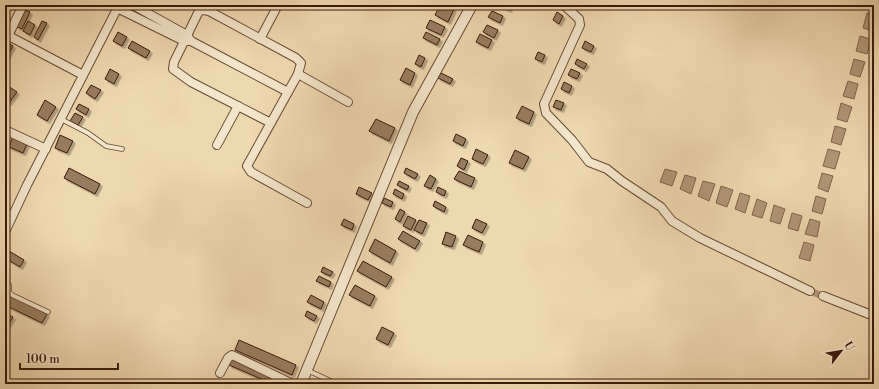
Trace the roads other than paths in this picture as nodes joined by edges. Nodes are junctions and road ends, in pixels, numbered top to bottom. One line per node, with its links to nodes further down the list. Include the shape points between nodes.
1 (23, 5): 7 (street)
2 (133, 5): 8 (street)
3 (278, 5): 9 (street)
4 (472, 5): 28 (street, via 412,112)
5 (564, 5): 24 (street, via 579,19 580,25 544,104 546,113 589,162 607,169 661,207 672,221 700,238)
6 (118, 6): 8 (street); 11 (street)
7 (7, 35): 11 (street)
8 (187, 39): 9 (street, via 196,15 203,10); 12 (street); 14 (street, via 172,67 175,72)
9 (260, 39): 10 (street, via 299,61 301,65)
10 (298, 74): 12 (street); 13 (street)
11 (83, 75): 15 (street)
12 (288, 92): 16 (street)
13 (348, 102)
14 (238, 106): 16 (street); 18 (street)
15 (61, 119): 19 (street); 20 (lane, via 106,146)
16 (271, 124): 21 (street, via 247,164 248,169)
17 (5, 130): 19 (street)
18 (217, 145)
19 (46, 149): 22 (street)
20 (122, 150)
21 (307, 203)
22 (5, 232)
23 (5, 282): 26 (lane, via 9,285 9,292 12,295)
24 (810, 291)
25 (823, 296): 27 (street)
26 (48, 312)
27 (874, 316)
28 (307, 370): 30 (street); 31 (lane)
29 (220, 373): 30 (street, via 232,355)
30 (300, 384)
31 (337, 384)

